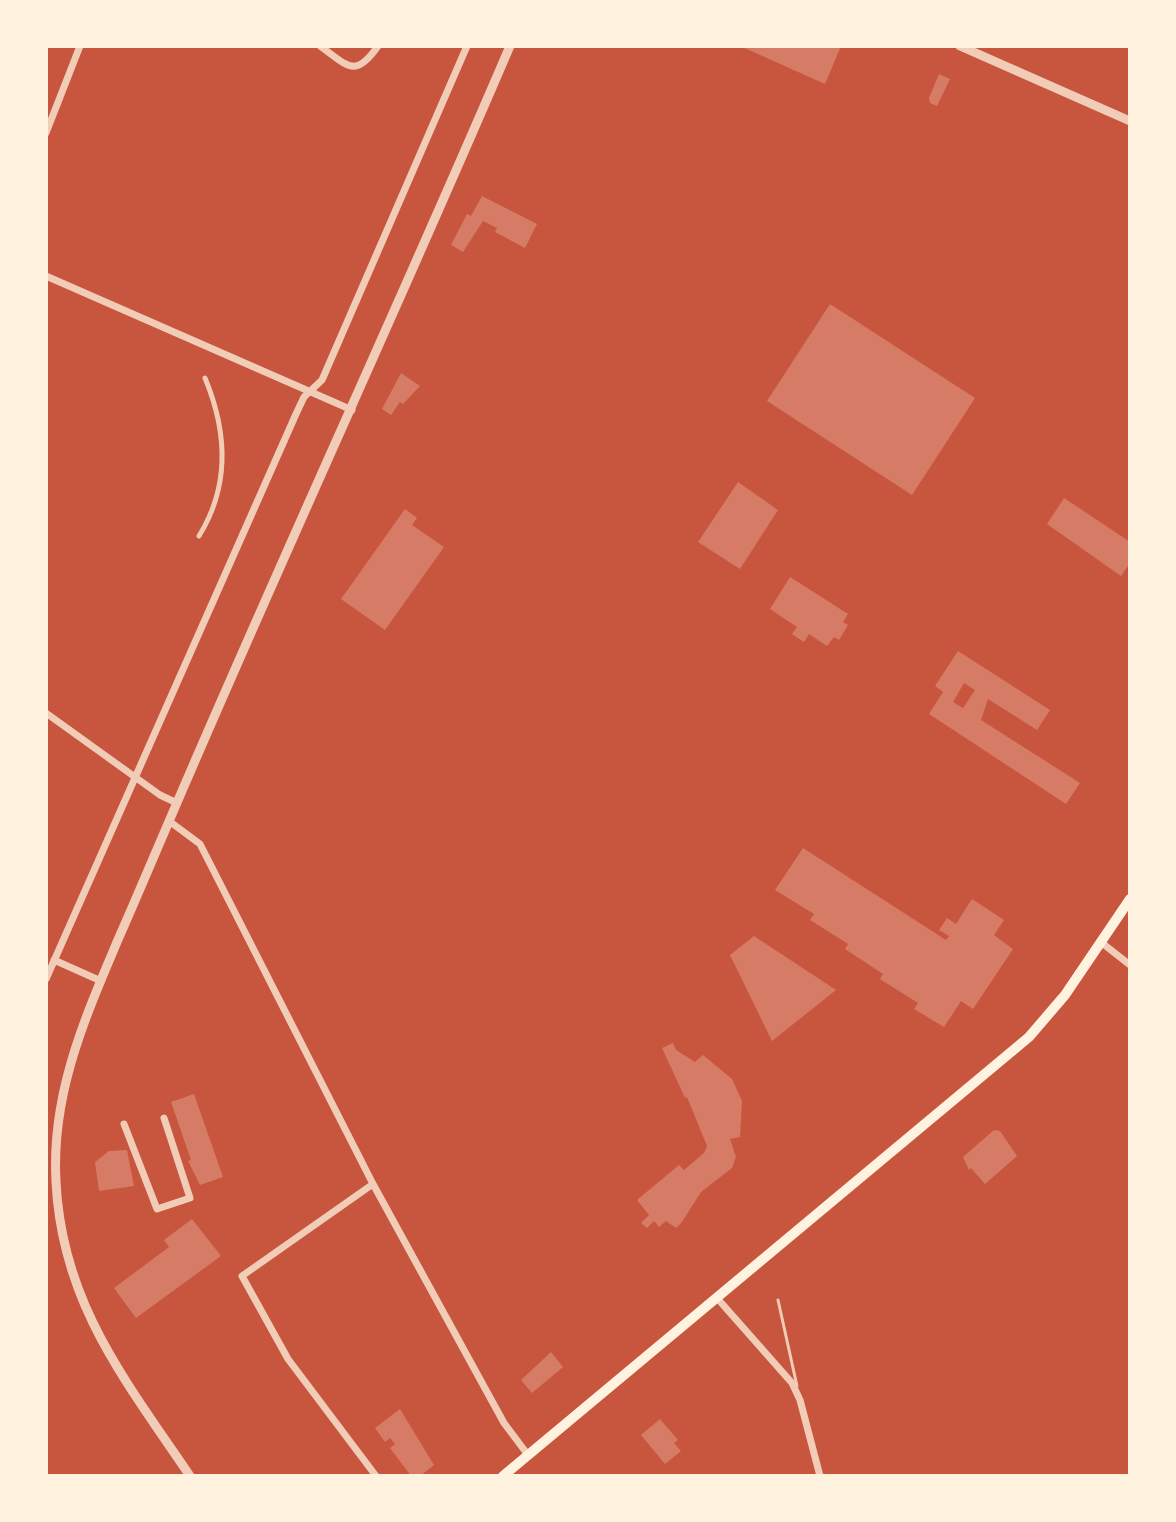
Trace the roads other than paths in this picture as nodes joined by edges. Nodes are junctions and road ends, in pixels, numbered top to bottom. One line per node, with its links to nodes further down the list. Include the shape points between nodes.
1 (80, 46): 8 (street)
2 (320, 46): 3 (street, via 359,67)
3 (378, 46)
4 (467, 46): 11 (street, via 322,380)
5 (510, 46): 12 (street)
6 (960, 46): 7 (street)
7 (1130, 121)
8 (46, 133)
9 (46, 276): 11 (street)
10 (205, 378): 13 (street, via 222,431 223,463 218,493)
11 (311, 393): 12 (street); 15 (street, via 296,414)
12 (352, 410): 16 (street)
13 (199, 536)
14 (46, 713): 15 (street)
15 (133, 776): 16 (street); 20 (street)
16 (177, 803): 17 (street)
17 (169, 821): 23 (street); 26 (street, via 200,844)
18 (1130, 899): 19 (main road)
19 (1102, 943): 21 (street); 27 (main road, via 1029,1037)
20 (54, 960): 22 (street); 23 (street)
21 (1130, 965)
22 (46, 979)
23 (101, 981): 31 (street, via 71,1054 57,1123 61,1233 77,1292 102,1346)
24 (164, 1118): 25 (street, via 190,1198 157,1209)
25 (124, 1124)
26 (373, 1184): 30 (street, via 504,1423); 32 (street, via 242,1276 288,1359)
27 (717, 1298): 29 (street, via 773,1359); 30 (main road)
28 (778, 1300): 29 (lane)
29 (800, 1400): 34 (street)
30 (528, 1455): 33 (main road)
31 (190, 1476)
32 (376, 1476)
33 (503, 1476)
34 (820, 1476)

